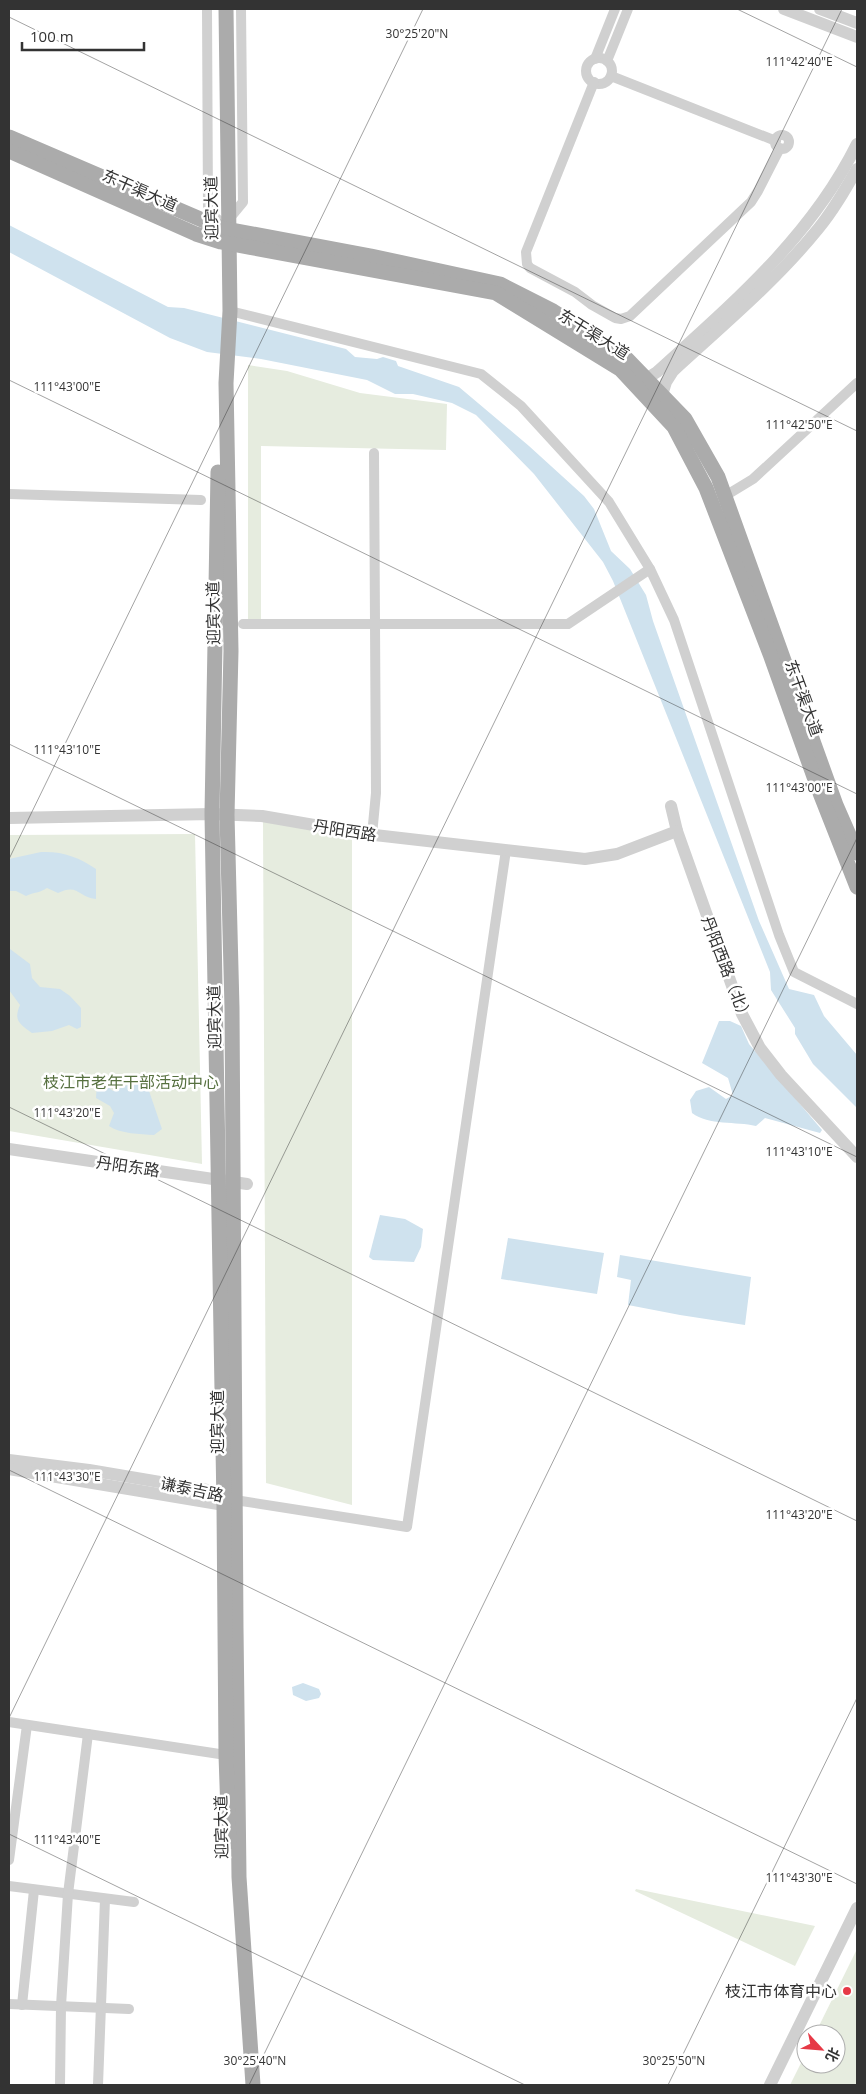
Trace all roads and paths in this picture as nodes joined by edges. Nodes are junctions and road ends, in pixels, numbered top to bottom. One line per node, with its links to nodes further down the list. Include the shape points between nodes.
1 (207, 9): 19 (street, via 208,212)
2 (219, 9): 19 (main road, 迎宾大道)
3 (226, 9): 19 (main road, 迎宾大道)
4 (240, 9): 19 (street, via 243,202)
5 (615, 9): 11 (street)
6 (628, 9): 12 (street)
7 (784, 9): 10 (street)
8 (820, 9): 9 (street)
9 (857, 23)
10 (857, 37)
11 (595, 59): 12 (street); 14 (street, via 586,70 588,78)
12 (607, 61): 13 (street, via 612,70)
13 (610, 76): 14 (street, via 604,82); 14 (street, via 778,144 750,202 630,316 621,319 530,268 526,259 526,252)
14 (594, 82)
15 (9, 137): 19 (main road, 东干渠大道)
16 (857, 144): 22 (street, via 825,199 784,252 668,363)
17 (9, 151): 19 (main road, 东干渠大道, via 196,234)
18 (857, 169): 24 (street, via 819,228 758,293 674,371)
19 (225, 231): 20 (main road, 迎宾大道); 21 (main road, 东干渠大道, via 496,293 620,369); 22 (main road, 东干渠大道, via 371,256 500,284 553,311 627,359)
20 (227, 318): 29 (street, via 481,374 521,406 609,502); 33 (main road, 迎宾大道, via 224,365 231,651)
21 (628, 378): 22 (street); 39 (main road, 东干渠大道, via 674,427 706,488)
22 (646, 379): 24 (main road, 东干渠大道)
23 (857, 383): 27 (street, via 754,479)
24 (662, 395): 27 (main road, 东干渠大道, via 685,418)
25 (374, 453): 31 (street)
26 (9, 494): 28 (street)
27 (725, 496): 38 (main road, 东干渠大道, via 836,805)
28 (201, 500)
29 (650, 569): 31 (street, via 568,624); 40 (street, via 674,620 794,972)
30 (243, 624): 31 (street)
31 (374, 624): 36 (street, via 376,793)
32 (671, 806): 35 (street, 丹阳西路（北）)
33 (219, 814): 34 (street, 丹阳西路); 36 (street, 丹阳西路, via 262,816); 43 (main road, 迎宾大道, via 232,1008)
34 (9, 818)
35 (677, 831): 37 (street, 丹阳西路, via 617,854 585,858); 42 (street, 丹阳西路（北）, via 742,1014 760,1048)
36 (372, 834): 37 (street, 丹阳西路)
37 (506, 850): 46 (street, via 407,1527)
38 (857, 853)
39 (857, 887)
40 (857, 1004)
41 (9, 1149): 43 (street, 丹阳东路)
42 (857, 1156)
43 (233, 1181): 46 (main road, 迎宾大道)
44 (9, 1460): 46 (street, 谦泰吉路, via 89,1470)
45 (9, 1469): 46 (street, 谦泰吉路)
46 (227, 1500): 50 (main road, 迎宾大道); 66 (main road, 迎宾大道, via 239,1877)
47 (9, 1722): 48 (street)
48 (27, 1725): 49 (street); 51 (street)
49 (88, 1734): 50 (street); 54 (street)
50 (226, 1755): 65 (main road, 迎宾大道)
51 (9, 1860)
52 (9, 1886): 53 (street)
53 (34, 1890): 54 (street); 59 (street)
54 (68, 1894): 55 (street); 60 (street)
55 (105, 1898): 56 (street); 61 (street)
56 (134, 1902)
57 (857, 1908): 67 (street)
58 (9, 2004): 59 (street)
59 (22, 2005): 60 (street)
60 (61, 2006): 61 (street); 63 (street)
61 (101, 2008): 62 (street); 64 (street)
62 (128, 2009)
63 (60, 2085)
64 (98, 2085)
65 (243, 2085)
66 (253, 2085)
67 (770, 2085)

